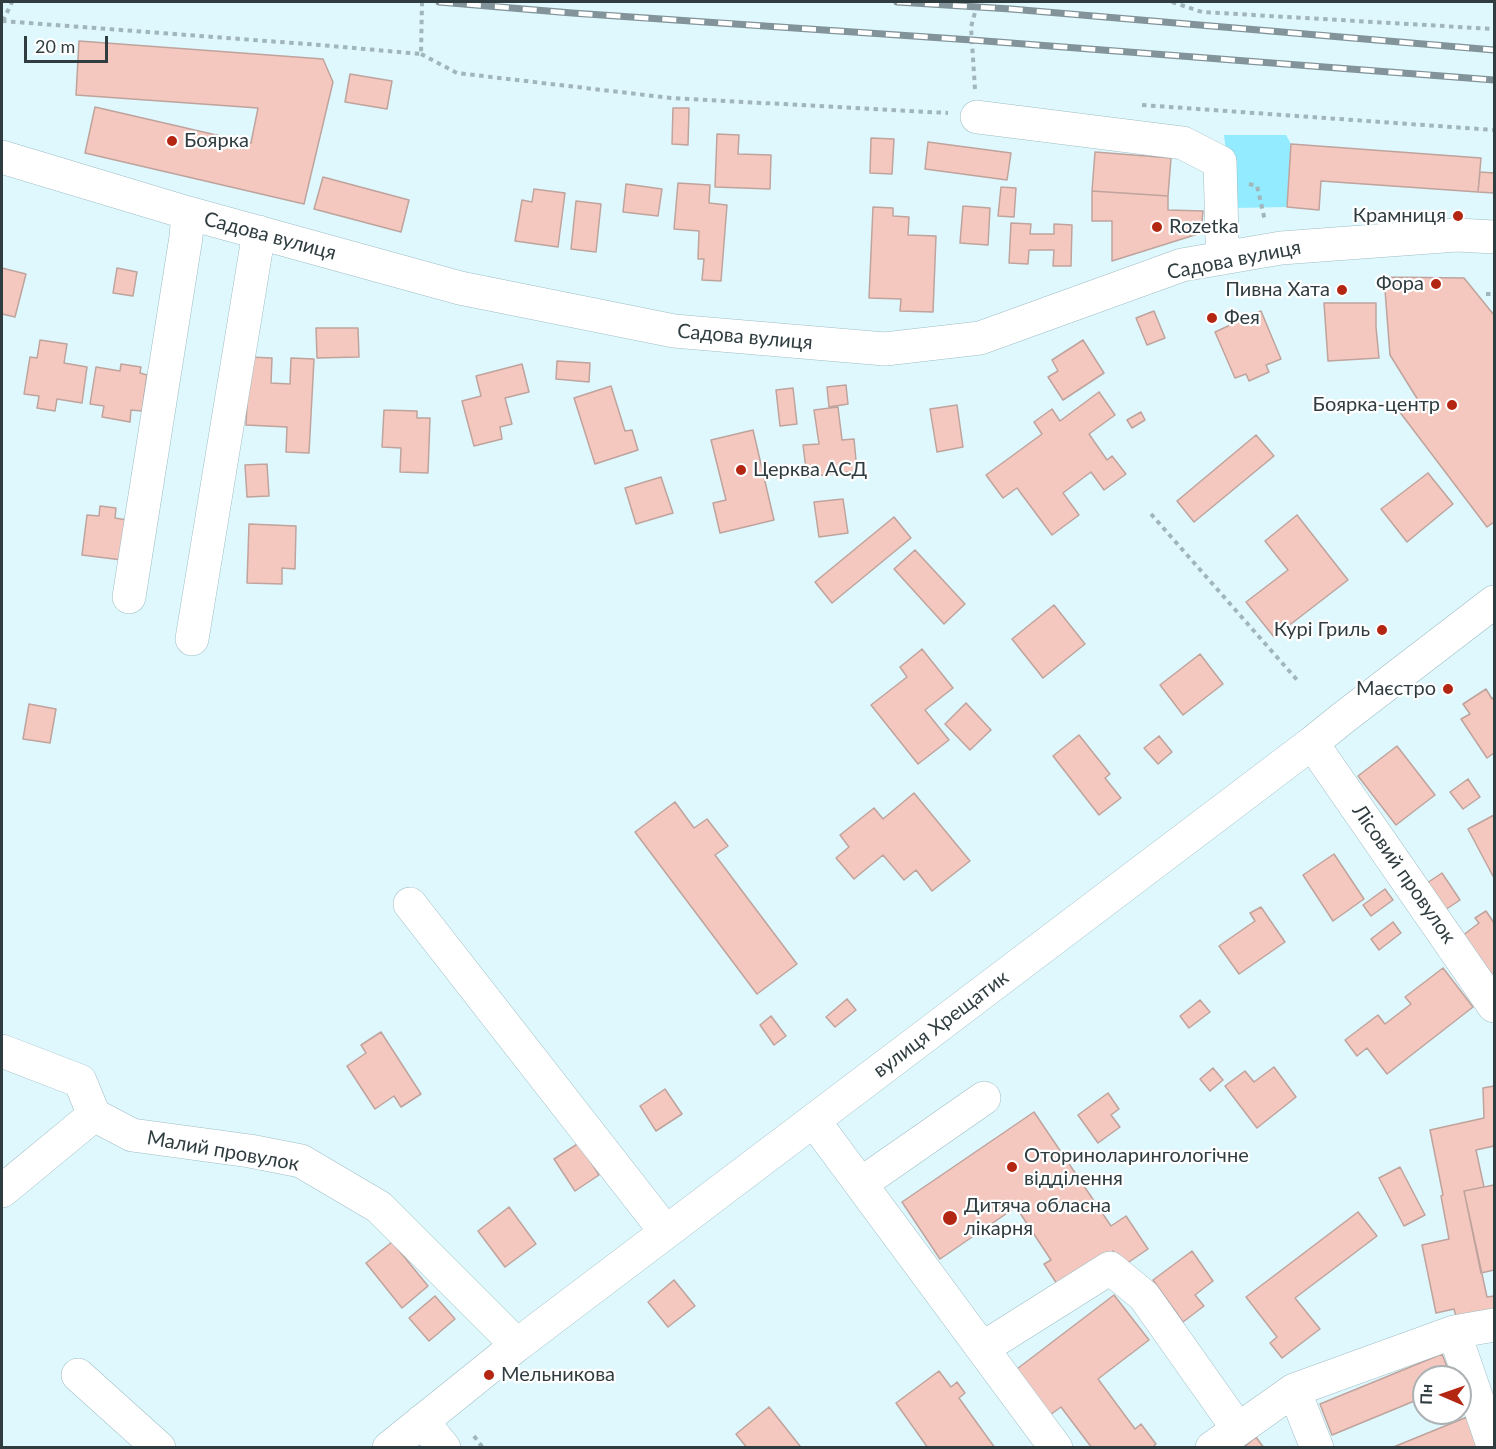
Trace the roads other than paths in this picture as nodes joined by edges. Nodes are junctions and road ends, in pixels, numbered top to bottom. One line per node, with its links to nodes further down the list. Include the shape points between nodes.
1 (976, 105): 6 (street, via 1183,143 1220,162)
2 (2, 157): 3 (street, Садова вулиця)
3 (188, 213): 4 (street, Садова вулиця); 7 (street)
4 (259, 232): 6 (street, Садова вулиця, via 460,288 674,331 885,350 980,338 1182,265); 9 (street)
5 (1494, 237): 6 (street, Садова вулиця, via 1396,239 1281,248)
6 (1224, 258)
7 (129, 597)
8 (1494, 602): 10 (street, вулиця Хрещатик)
9 (192, 639)
10 (1312, 743): 12 (street, Лісовий провулок); 16 (street, вулиця Хрещатик)
11 (410, 904): 19 (street)
12 (1494, 1006)
13 (2, 1051): 15 (street, via 80,1081)
14 (984, 1098): 17 (street)
15 (94, 1115): 18 (street); 22 (street, Малий провулок, via 132,1135 302,1161 379,1207)
16 (814, 1120): 17 (street); 19 (street, вулиця Хрещатик)
17 (862, 1183): 23 (street)
18 (2, 1191)
19 (666, 1232): 22 (street, вулиця Хрещатик)
20 (1494, 1325): 21 (street)
21 (1454, 1332): 25 (street); 33 (street)
22 (517, 1345): 26 (street, вулиця Хрещатик)
23 (983, 1348): 27 (street, via 1110,1268 1144,1296); 31 (street)
24 (78, 1375): 29 (street)
25 (1294, 1390): 27 (street); 32 (street)
26 (422, 1421): 28 (street); 30 (street, вулиця Хрещатик)
27 (1225, 1438)
28 (457, 1439)
29 (159, 1448)
30 (389, 1448)
31 (1056, 1448)
32 (1317, 1448)
33 (1494, 1448)

